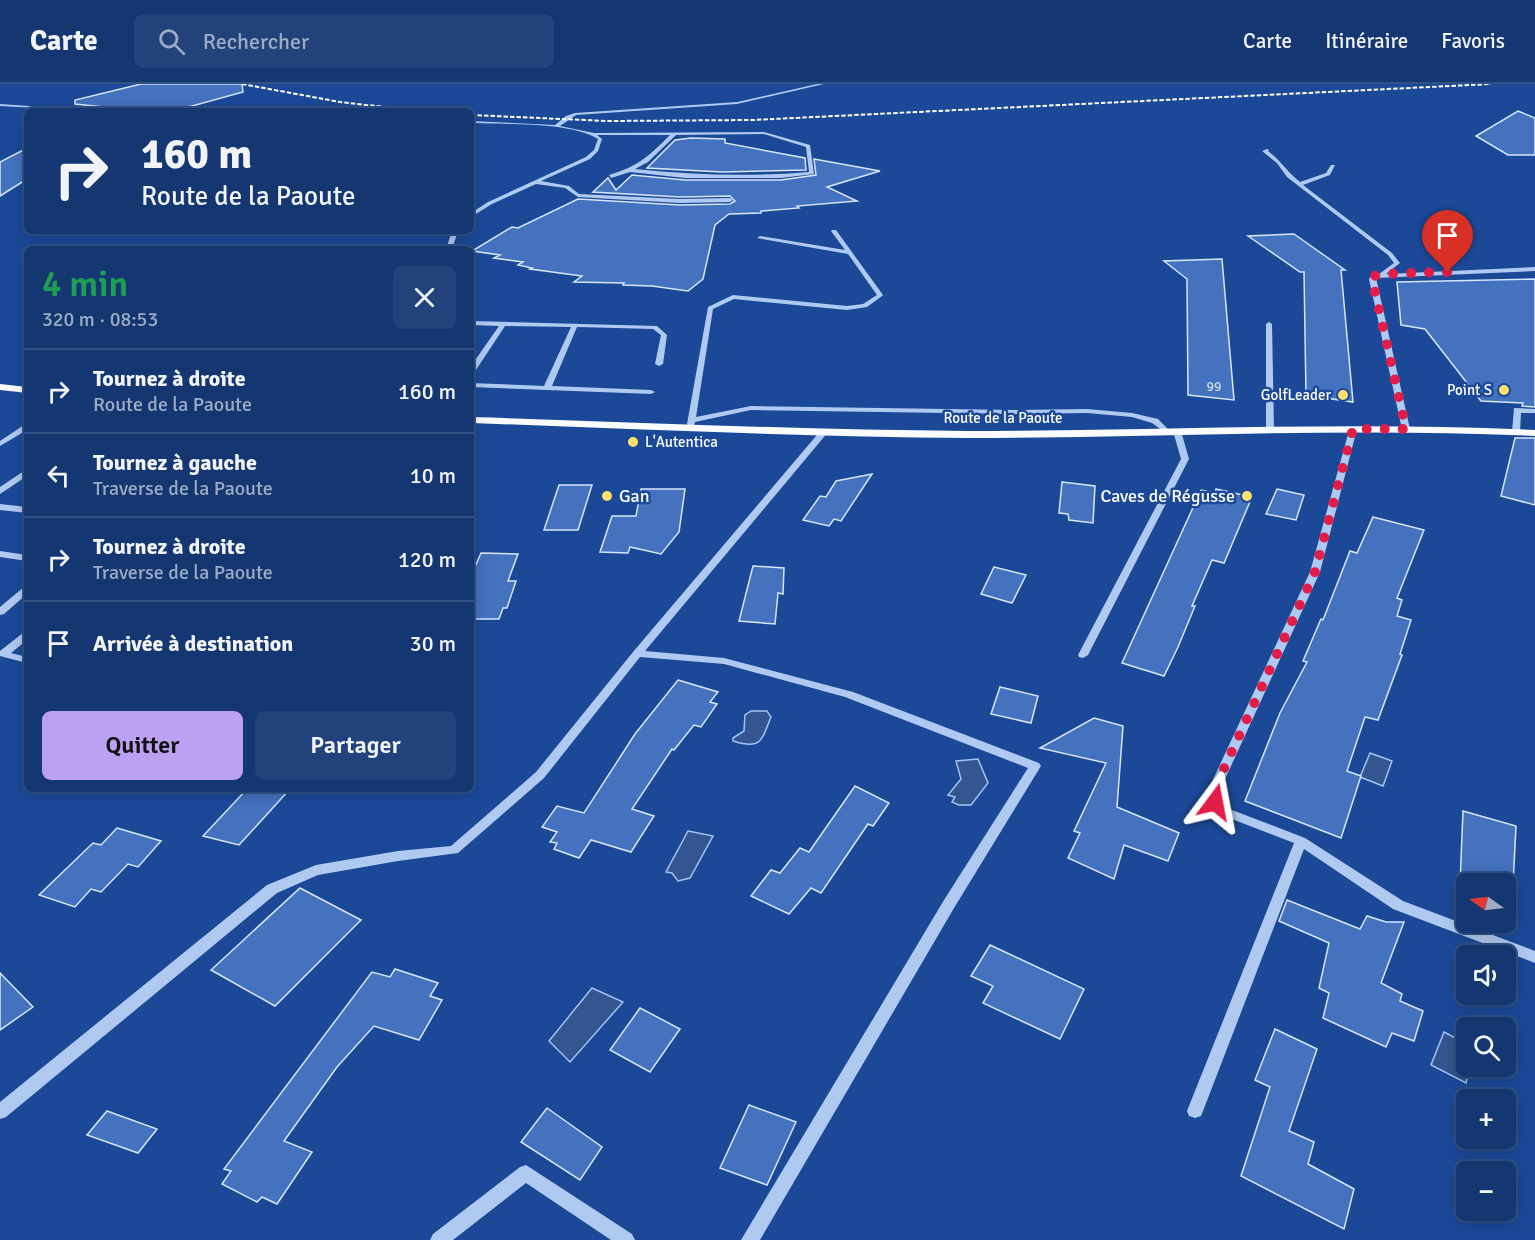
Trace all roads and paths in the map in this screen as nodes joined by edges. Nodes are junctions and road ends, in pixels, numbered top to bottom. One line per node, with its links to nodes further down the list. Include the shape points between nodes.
1 (822, 84): 5 (street, via 737,104 575,114)
2 (0, 105): 3 (street)
3 (44, 108)
4 (474, 122): 5 (street)
5 (556, 127): 6 (street)
6 (596, 134): 7 (street); 12 (street, via 599,146 588,158)
7 (674, 134): 10 (street); 10 (street, via 764,133 808,146 812,173 685,176)
8 (1267, 150): 13 (street, via 1264,152)
9 (1333, 166): 13 (street, via 1328,174)
10 (630, 170): 11 (street)
11 (611, 176)
12 (536, 182): 14 (street, via 567,187 578,195); 15 (street)
13 (1300, 184): 20 (street, via 1390,254 1397,263)
14 (730, 200)
15 (474, 213)
16 (834, 231): 18 (street)
17 (760, 238): 18 (street)
18 (851, 253): 34 (street, via 877,288 880,296 873,303 847,308 733,297 710,308)
19 (1535, 269): 20 (street)
20 (1382, 274): 37 (street, via 1372,279)
21 (474, 323): 22 (street)
22 (503, 324): 24 (street); 26 (street)
23 (1269, 324): 38 (street)
24 (575, 325): 25 (street, via 655,327 664,334); 29 (street)
25 (659, 364)
26 (474, 367)
27 (474, 385): 29 (street)
28 (0, 387): 30 (main road)
29 (547, 388): 31 (street)
30 (24, 390)
31 (651, 392)
32 (1535, 411): 41 (street, via 1517,410)
33 (474, 420): 34 (main road, Route de la Paoute)
34 (691, 424): 39 (main road, Route de la Paoute); 40 (street, via 751,408 1087,411 1132,415)
35 (24, 428): 43 (street)
36 (1353, 429): 37 (main road, Route de la Paoute); 38 (main road, Route de la Paoute); 58 (street, via 1315,572 1214,790 1215,802 1228,813)
37 (1406, 429): 41 (main road, Route de la Paoute)
38 (1270, 430): 40 (main road, Route de la Paoute)
39 (825, 431): 40 (main road, Route de la Paoute, via 1035,434); 55 (street)
40 (1172, 431): 56 (street, via 1185,459)
41 (1516, 432): 42 (main road, Route de la Paoute)
42 (1535, 433)
43 (0, 444)
44 (24, 474): 45 (street)
45 (0, 491)
46 (0, 507): 47 (street)
47 (24, 510)
48 (0, 554): 49 (street)
49 (24, 558)
50 (24, 591): 51 (street)
51 (11, 602): 52 (street); 53 (street)
52 (0, 604)
53 (0, 612)
54 (24, 637): 57 (street, via 3,654)
55 (637, 654): 61 (street, via 540,775 454,850 316,870 272,889); 64 (street, via 724,661 849,694 1035,766)
56 (1083, 655)
57 (24, 659)
58 (1300, 841): 59 (street, via 1398,905); 60 (street)
59 (1535, 957)
60 (1195, 1111)
61 (0, 1112)
62 (439, 1240): 63 (street, via 526,1173)
63 (626, 1240)
64 (750, 1240)

